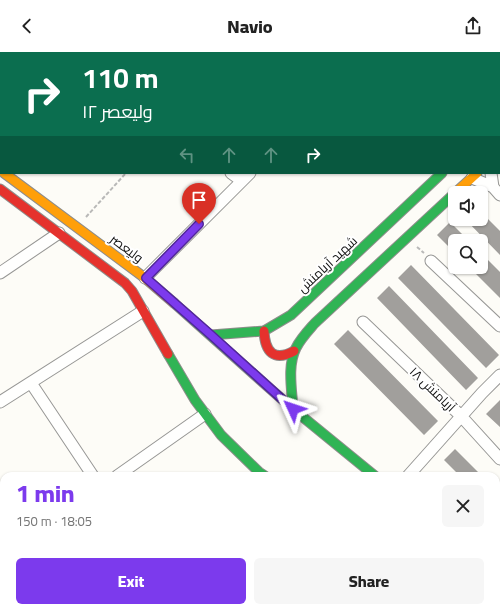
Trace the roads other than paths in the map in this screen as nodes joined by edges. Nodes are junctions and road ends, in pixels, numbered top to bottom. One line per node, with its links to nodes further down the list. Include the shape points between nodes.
1 (5, 174): 14 (main road, ولیعصر)
2 (235, 174): 6 (street)
3 (441, 174): 18 (main road, شهید آریامنش, via 291,315)
4 (492, 174): 9 (street)
5 (474, 175): 7 (main road); 9 (street)
6 (246, 177): 14 (street)
7 (462, 186)
8 (0, 189): 11 (main road)
9 (496, 191)
10 (448, 200): 20 (main road, via 315,323)
11 (59, 233): 13 (street); 15 (main road, via 125,283)
12 (431, 261): 17 (street)
13 (0, 273)
14 (146, 278): 19 (main road, ولیعصر)
15 (143, 312): 22 (street); 25 (main road)
16 (363, 322): 26 (street, آریامنش ۱۸)
17 (500, 326)
18 (264, 331): 19 (main road, شهید آریامنش); 20 (main road, via 264,343 271,353 283,356)
19 (211, 335): 24 (main road, ولیعصر)
20 (294, 351): 24 (main road, via 291,377)
21 (500, 375): 26 (street)
22 (31, 384): 23 (street); 28 (street)
23 (0, 402)
24 (293, 409): 31 (main road, ولیعصر)
25 (205, 414): 29 (street); 30 (main road, via 221,435)
26 (461, 416): 27 (street, آریامنش ۱۸); 32 (street)
27 (500, 459)
28 (90, 472)
29 (123, 472)
30 (259, 472)
31 (370, 472)
32 (412, 472)

